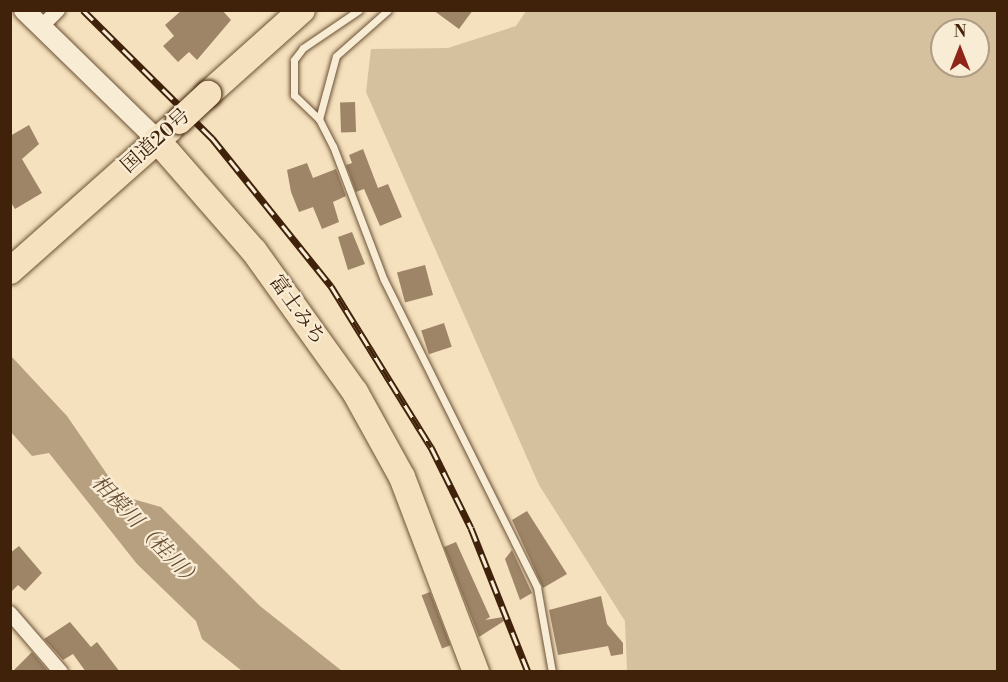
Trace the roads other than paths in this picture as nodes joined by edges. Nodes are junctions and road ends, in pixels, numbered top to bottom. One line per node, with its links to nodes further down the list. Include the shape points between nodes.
1 (24, 10): 6 (street, 富士みち)
2 (58, 10): 6 (street)
3 (302, 10): 8 (highway, 国道20号, bridge)
4 (358, 10): 7 (lane, via 303,48 294,60 294,95)
5 (388, 10): 7 (lane, via 336,56)
6 (41, 27): 8 (street, 富士みち)
7 (319, 119): 13 (lane, via 442,406 537,587)
8 (157, 140): 9 (highway, 国道20号); 12 (highway, 富士みち, via 254,251 355,392 402,477)
9 (10, 271)
10 (10, 613): 11 (street)
11 (61, 672)
12 (476, 672)
13 (552, 672)

